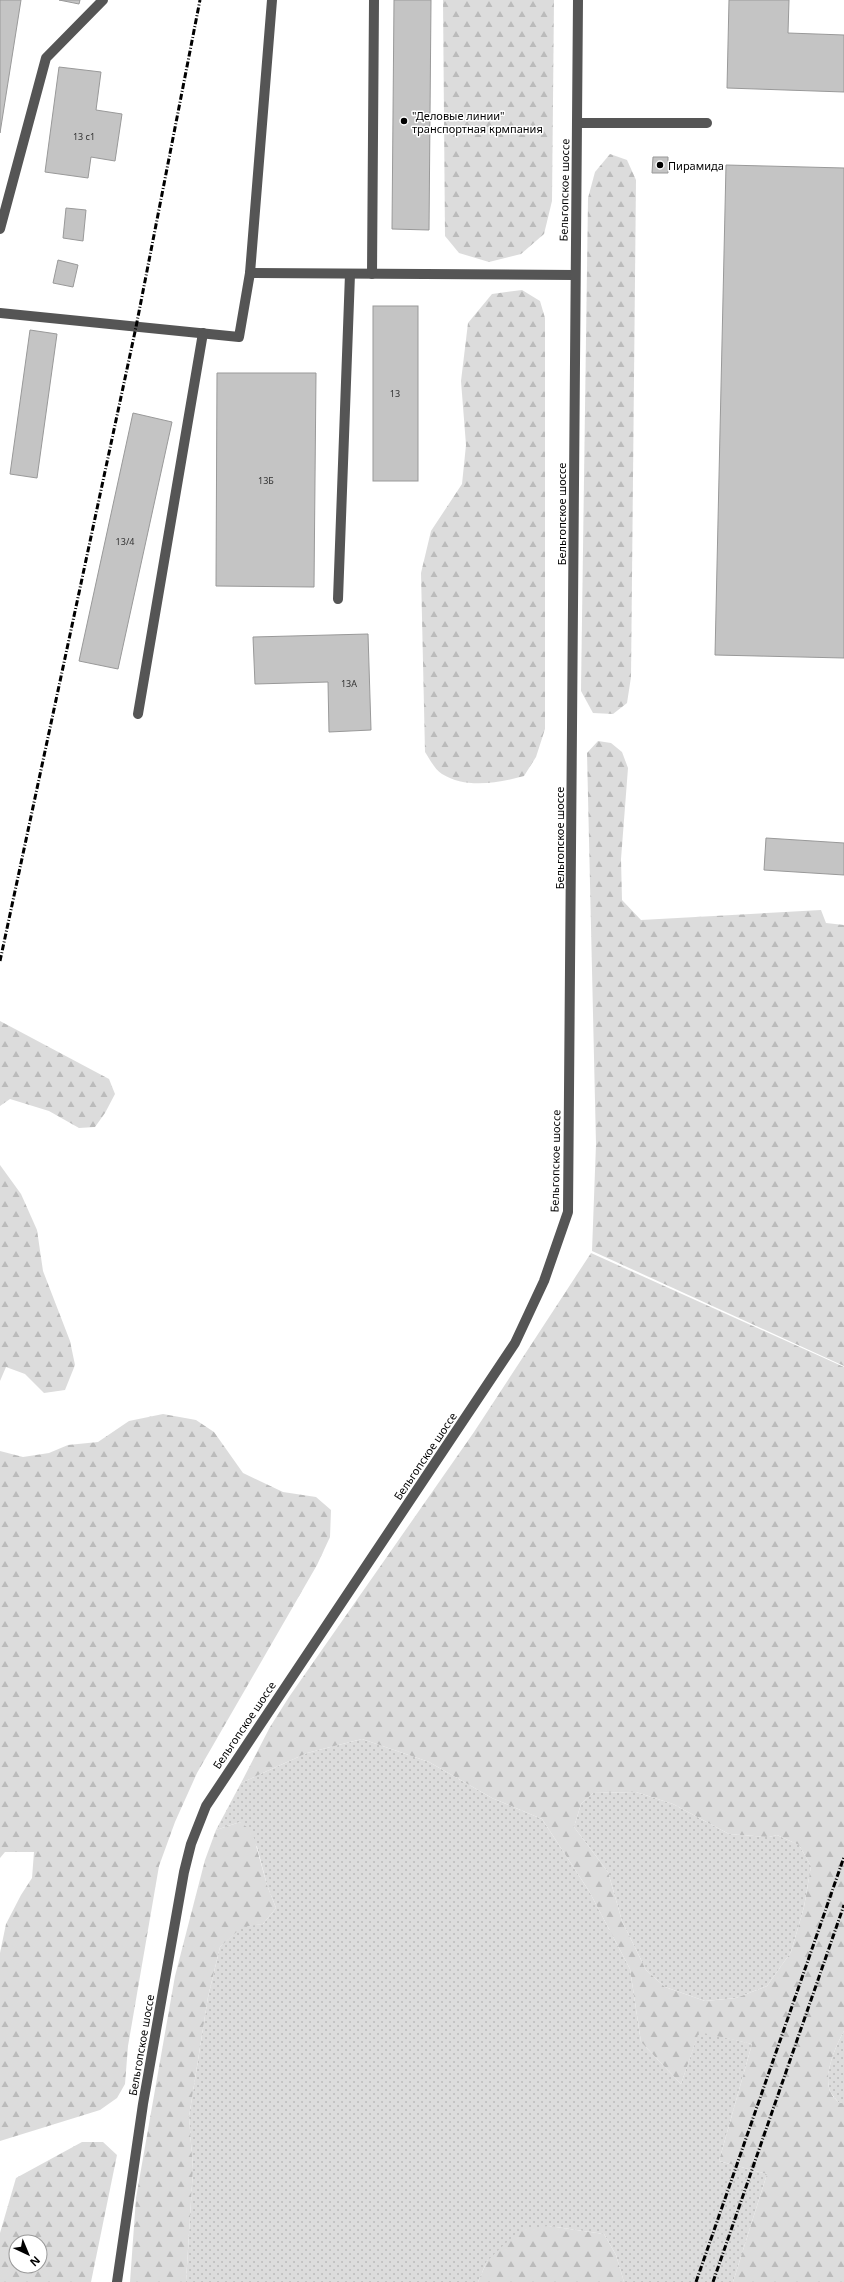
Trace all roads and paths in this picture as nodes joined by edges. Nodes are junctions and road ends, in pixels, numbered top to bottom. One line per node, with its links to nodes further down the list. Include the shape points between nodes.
1 (103, 0): 7 (street, via 46,58)
2 (272, 0): 8 (street)
3 (374, 0): 10 (street)
4 (578, 0): 5 (street, Бельгопское шоссе)
5 (577, 123): 6 (street); 11 (street, Бельгопское шоссе)
6 (707, 123)
7 (0, 229)
8 (250, 273): 9 (street); 13 (street, via 239,337)
9 (350, 274): 10 (street); 14 (street)
10 (372, 274): 11 (street)
11 (575, 275): 16 (street, Бельгопское шоссе, via 568,1212 544,1281 515,1343 206,1806 191,1844 184,1872 143,2104)
12 (0, 312): 13 (street)
13 (203, 333): 15 (street)
14 (338, 599)
15 (138, 714)
16 (117, 2282)

